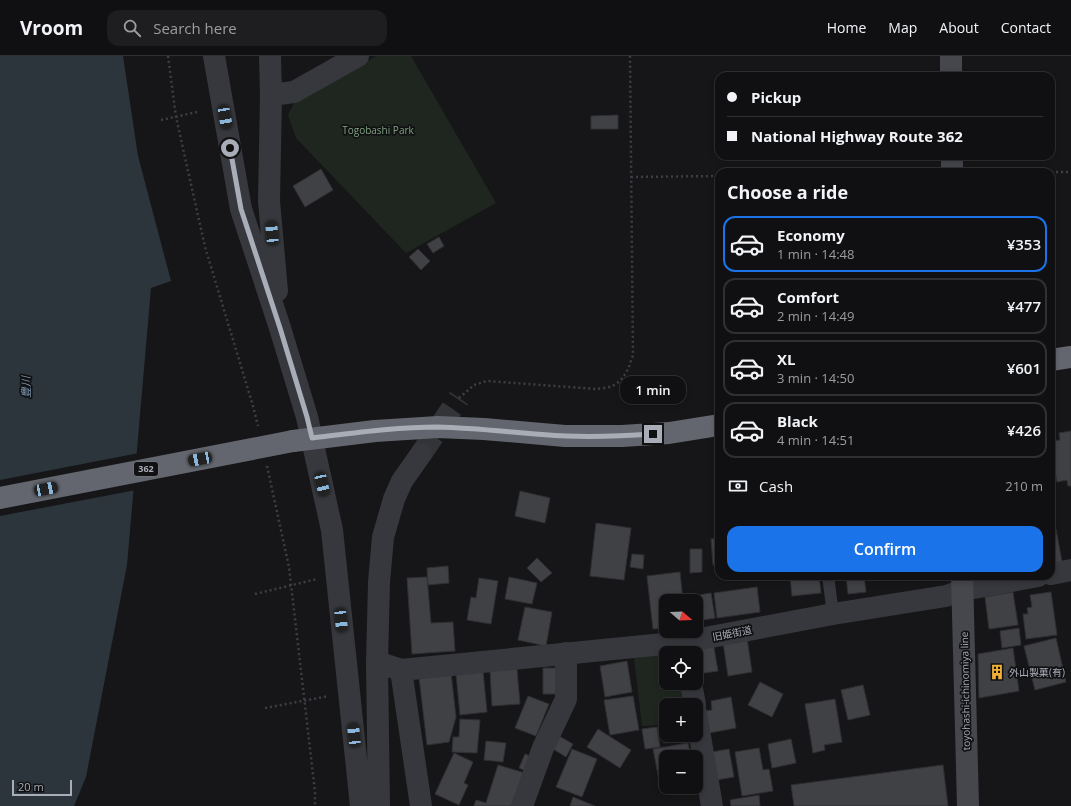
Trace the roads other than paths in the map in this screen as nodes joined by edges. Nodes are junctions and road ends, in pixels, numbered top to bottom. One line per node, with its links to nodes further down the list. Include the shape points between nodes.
1 (214, 56): 7 (street, via 241,209)
2 (270, 56): 6 (street)
3 (358, 56): 6 (street, via 294,92)
4 (951, 56): 5 (main road)
5 (951, 72)
6 (271, 95): 7 (street, via 269,201)
7 (280, 328): 11 (street, via 307,417)
8 (1071, 357): 9 (highway)
9 (1055, 359)
10 (715, 426): 11 (highway, 362, via 669,433 622,436 565,436 438,427 375,431)
11 (302, 440): 13 (highway, 362, bridge); 26 (street, via 332,530)
12 (421, 454): 23 (street, via 402,481 383,537)
13 (0, 498)
14 (1071, 570): 15 (street)
15 (1055, 573)
16 (828, 580): 19 (lane)
17 (995, 580): 18 (street, 旧姫街道)
18 (962, 583): 19 (street, 旧姫街道, via 946,596); 31 (main road, toyohashi-ichinomiya line)
19 (832, 614): 20 (street, 旧姫街道)
20 (689, 646)
21 (659, 648): 22 (street, 旧姫街道)
22 (566, 653): 24 (street, 旧姫街道); 29 (street, via 566,699 543,748)
23 (377, 662): 24 (street, 旧姫街道); 27 (street)
24 (401, 670): 28 (street)
25 (701, 742): 30 (street)
26 (362, 806)
27 (379, 806)
28 (421, 806)
29 (522, 806)
30 (712, 806)
31 (968, 806)

